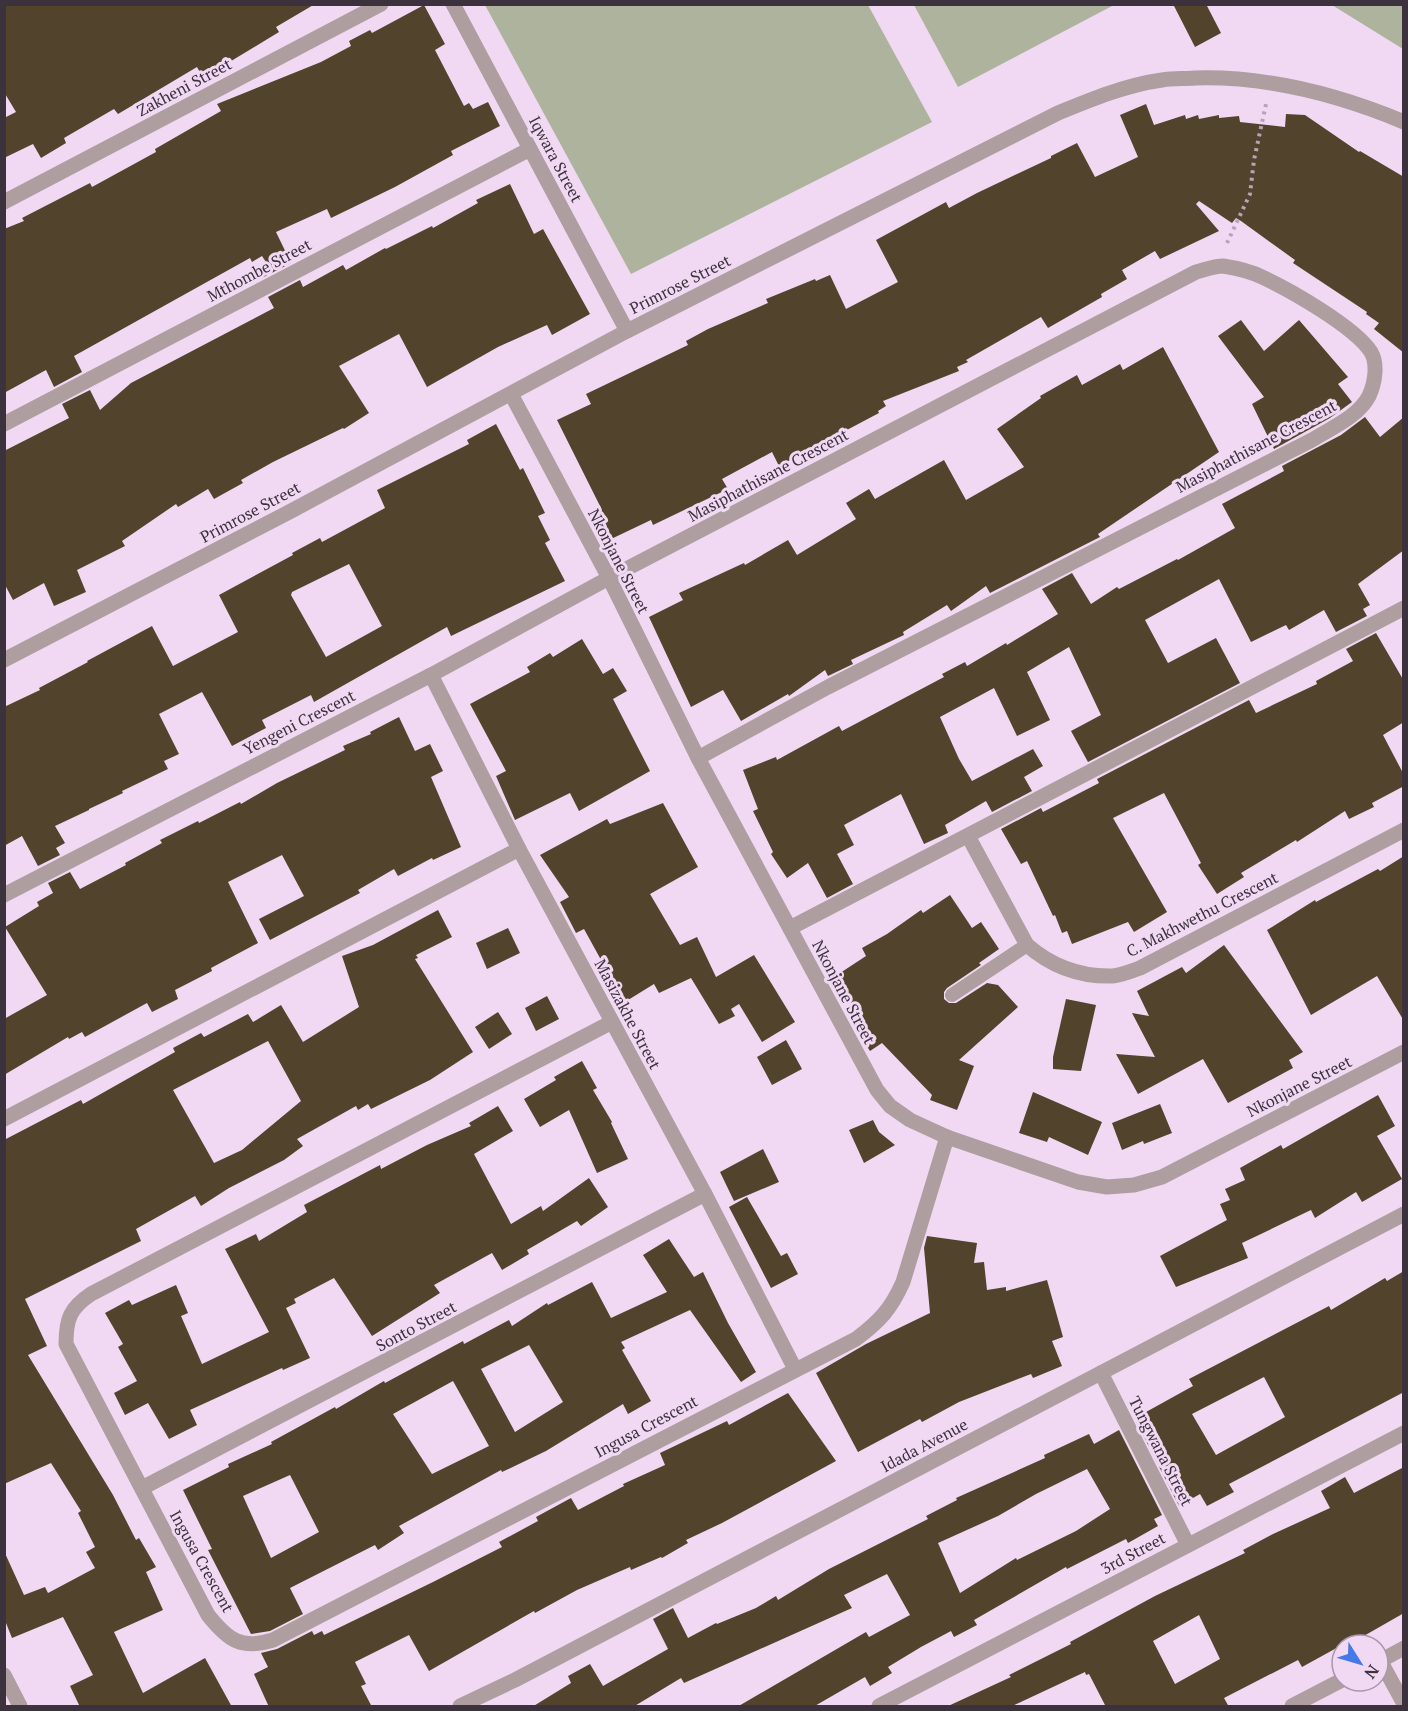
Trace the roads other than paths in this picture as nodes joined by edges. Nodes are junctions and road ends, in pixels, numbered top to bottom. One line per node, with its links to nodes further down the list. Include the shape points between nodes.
1 (381, 4): 5 (street, Zakheni Street)
2 (453, 4): 4 (street, Iqwara Street)
3 (1404, 122): 6 (street, Primrose Street, via 1321,93 1270,82 1164,79 1111,92 1058,113)
4 (530, 149): 6 (street, Iqwara Street); 8 (street, Mthombe Street)
5 (4, 202)
6 (627, 331): 7 (street, Primrose Street)
7 (511, 394): 9 (street, Nkonjane Street); 11 (street, Primrose Street)
8 (4, 424)
9 (609, 578): 12 (street, Yengeni Crescent); 13 (street, Nkonjane Street); 13 (street, Masiphathisane Crescent, via 1196,272 1219,266 1262,277 1321,310 1357,335 1372,353 1376,374 1368,397 1354,414 1312,440 828,687)
10 (1404, 608): 15 (street)
11 (4, 660)
12 (431, 675): 16 (street, Masizakhe Street); 17 (street, Yengeni Crescent)
13 (698, 758): 18 (street, Nkonjane Street)
14 (1404, 830): 19 (street, C. Makhwethu Crescent, via 1140,968 1115,976 1061,968)
15 (968, 836): 18 (street); 19 (street, C. Makhwethu Crescent)
16 (519, 849): 21 (street, Masizakhe Street); 23 (street)
17 (4, 895)
18 (790, 928): 24 (street, Nkonjane Street, via 877,1090 890,1106 910,1120)
19 (1027, 945): 20 (lane)
20 (952, 995)
21 (612, 1022): 25 (street, Masizakhe Street); 30 (street, Ingusa Crescent, via 76,1304 66,1329 66,1344)
22 (1404, 1052): 24 (street, Nkonjane Street, via 1162,1178 1134,1185 1107,1187 1078,1182)
23 (4, 1119)
24 (947, 1137): 27 (street, Ingusa Crescent, via 894,1302 879,1322 856,1338)
25 (705, 1194): 27 (street, Masizakhe Street); 30 (street, Sonto Street)
26 (1404, 1214): 28 (street, Idada Avenue)
27 (795, 1369): 30 (street, Ingusa Crescent, via 273,1640 256,1645 235,1642 208,1615)
28 (1101, 1373): 31 (street, Tungwana Street); 39 (street, Idada Avenue)
29 (1404, 1432): 31 (street, 3rd Street)
30 (142, 1488)
31 (1188, 1545): 40 (street, 3rd Street)
32 (1404, 1648): 33 (street)
33 (1390, 1655)
34 (4, 1675): 38 (street)
35 (1390, 1680): 37 (street)
36 (1330, 1686): 41 (street)
37 (1404, 1704)
38 (20, 1707)
39 (460, 1707)
40 (879, 1707)
41 (1292, 1707)

